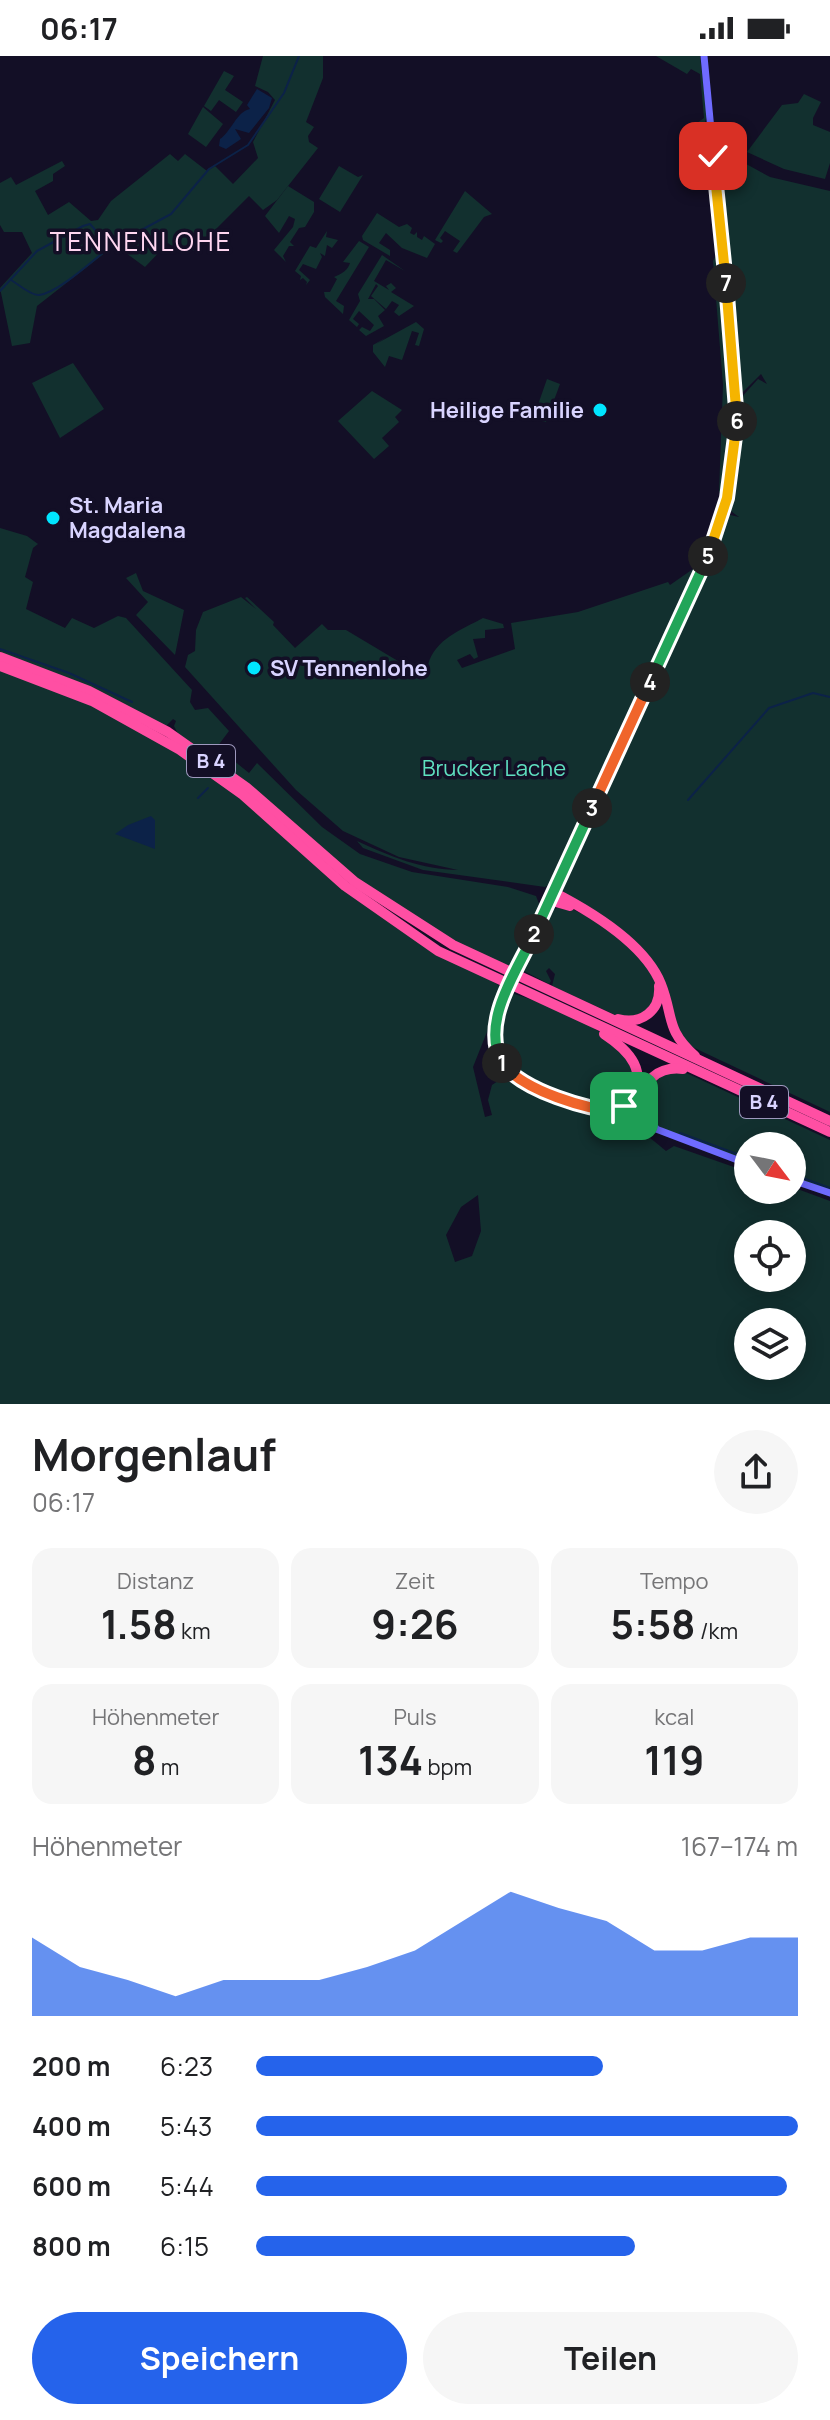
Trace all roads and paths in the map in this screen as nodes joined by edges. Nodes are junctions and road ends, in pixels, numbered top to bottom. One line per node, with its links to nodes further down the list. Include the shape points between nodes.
1 (704, 56): 4 (main road, via 736,394 734,464 707,558)
2 (0, 657): 6 (highway, B 4, via 89,691 168,732 235,778 383,902 453,945)
3 (0, 666): 7 (highway, B 4, via 76,694 154,734 236,789 332,875 410,933 469,967)
4 (551, 896): 5 (highway, via 631,943); 11 (main road, bridge, via 504,999 494,1042 501,1061 522,1081 592,1108)
5 (655, 973): 6 (highway, via 658,1002 638,1020); 8 (highway, via 674,1032)
6 (574, 1004): 8 (highway, B 4)
7 (583, 1019): 9 (highway, B 4); 10 (highway, via 635,1063)
8 (710, 1066): 13 (highway, B 4)
9 (700, 1073): 10 (highway, via 675,1068 658,1073 643,1088); 14 (highway, B 4)
10 (637, 1107): 11 (main road, via 624,1106); 12 (main road); 15 (main road, via 651,1125)
11 (621, 1112): 12 (main road, via 625,1120)
12 (635, 1121): 15 (main road)
13 (830, 1121)
14 (830, 1132)
15 (667, 1134): 16 (main road)
16 (734, 1159)
17 (806, 1185): 18 (main road)
18 (830, 1193)

